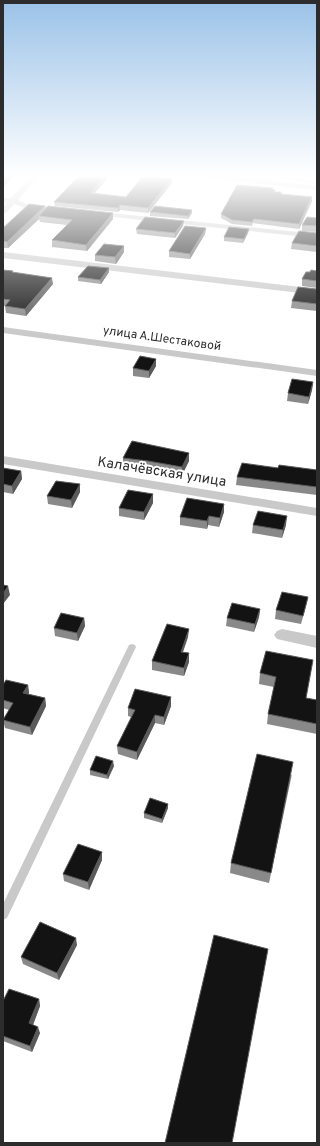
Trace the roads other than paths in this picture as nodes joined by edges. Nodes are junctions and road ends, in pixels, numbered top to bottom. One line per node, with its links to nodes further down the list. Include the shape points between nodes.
1 (253, 229): 2 (street)
2 (317, 236)
3 (3, 255): 4 (street)
4 (317, 292)
5 (3, 330): 6 (street, улица А.Шестаковой)
6 (317, 372)
7 (3, 460): 8 (street, Калачёвская улица)
8 (317, 512)
9 (282, 635): 10 (street)
10 (317, 642)
11 (132, 647): 12 (lane)
12 (3, 916)

